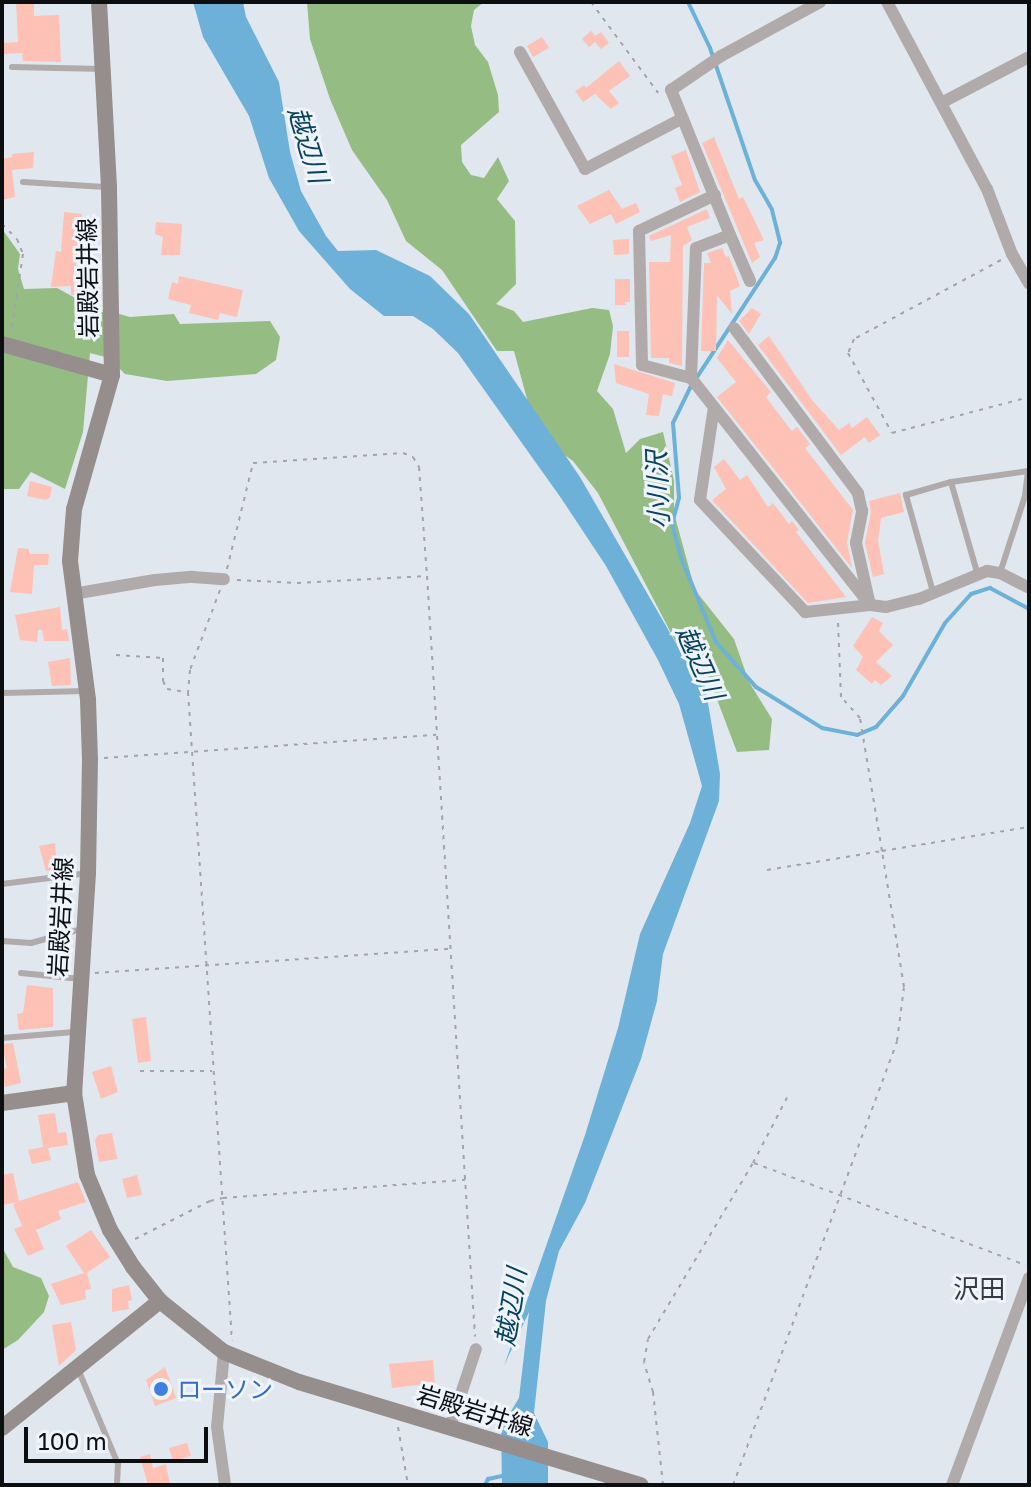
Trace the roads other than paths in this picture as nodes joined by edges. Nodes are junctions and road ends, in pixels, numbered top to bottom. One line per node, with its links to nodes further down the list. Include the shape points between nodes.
1 (99, 2): 7 (main road, 岩殿岩井線)
2 (820, 2): 9 (street, via 671,90)
3 (887, 2): 8 (street)
4 (520, 52): 9 (street, via 585,169)
5 (1029, 57): 8 (street)
6 (12, 67): 7 (lane)
7 (103, 69): 11 (main road, 岩殿岩井線)
8 (943, 102): 15 (street)
9 (683, 118): 12 (street)
10 (23, 182): 11 (lane)
11 (109, 187): 18 (main road, 岩殿岩井線)
12 (715, 195): 13 (street); 19 (street, via 639,231 642,365)
13 (730, 235): 14 (street, via 750,281); 19 (street, via 696,248)
14 (748, 276)
15 (1029, 283)
16 (734, 328): 28 (street, via 858,493 862,511 856,543)
17 (5, 344): 18 (main road)
18 (112, 375): 27 (main road, 岩殿岩井線, via 74,509)
19 (691, 378): 20 (street)
20 (714, 407): 28 (street); 28 (street, via 700,500 805,612)
21 (951, 482): 22 (lane); 23 (lane, via 1028,471); 26 (lane, via 906,495)
22 (977, 572): 23 (street); 26 (street)
23 (1000, 573): 25 (street)
24 (224, 579): 27 (street, via 155,580)
25 (1029, 588)
26 (933, 592): 28 (street, via 886,607)
27 (73, 594): 29 (main road, 岩殿岩井線)
28 (870, 605)
29 (87, 691): 30 (lane); 31 (main road, 岩殿岩井線)
30 (2, 693)
31 (88, 873): 32 (lane); 33 (main road, 岩殿岩井線)
32 (2, 884)
33 (85, 928): 34 (lane, via 31,943); 36 (main road, 岩殿岩井線)
34 (2, 941)
35 (21, 973): 36 (lane)
36 (81, 977): 37 (main road, 岩殿岩井線)
37 (78, 1031): 38 (lane); 39 (main road, 岩殿岩井線)
38 (2, 1038)
39 (74, 1093): 40 (main road); 42 (main road, 岩殿岩井線, via 87,1175 118,1245)
40 (2, 1103)
41 (1029, 1278): 51 (street)
42 (160, 1301): 44 (main road, 岩殿岩井線); 45 (main road)
43 (476, 1349): 46 (street)
44 (228, 1353): 46 (main road, 岩殿岩井線, via 299,1382); 49 (street, via 217,1427)
45 (78, 1369): 47 (main road); 48 (lane, via 118,1464)
46 (450, 1427): 50 (main road, 岩殿岩井線)
47 (2, 1428)
48 (117, 1485)
49 (225, 1485)
50 (641, 1485)
51 (952, 1485)

